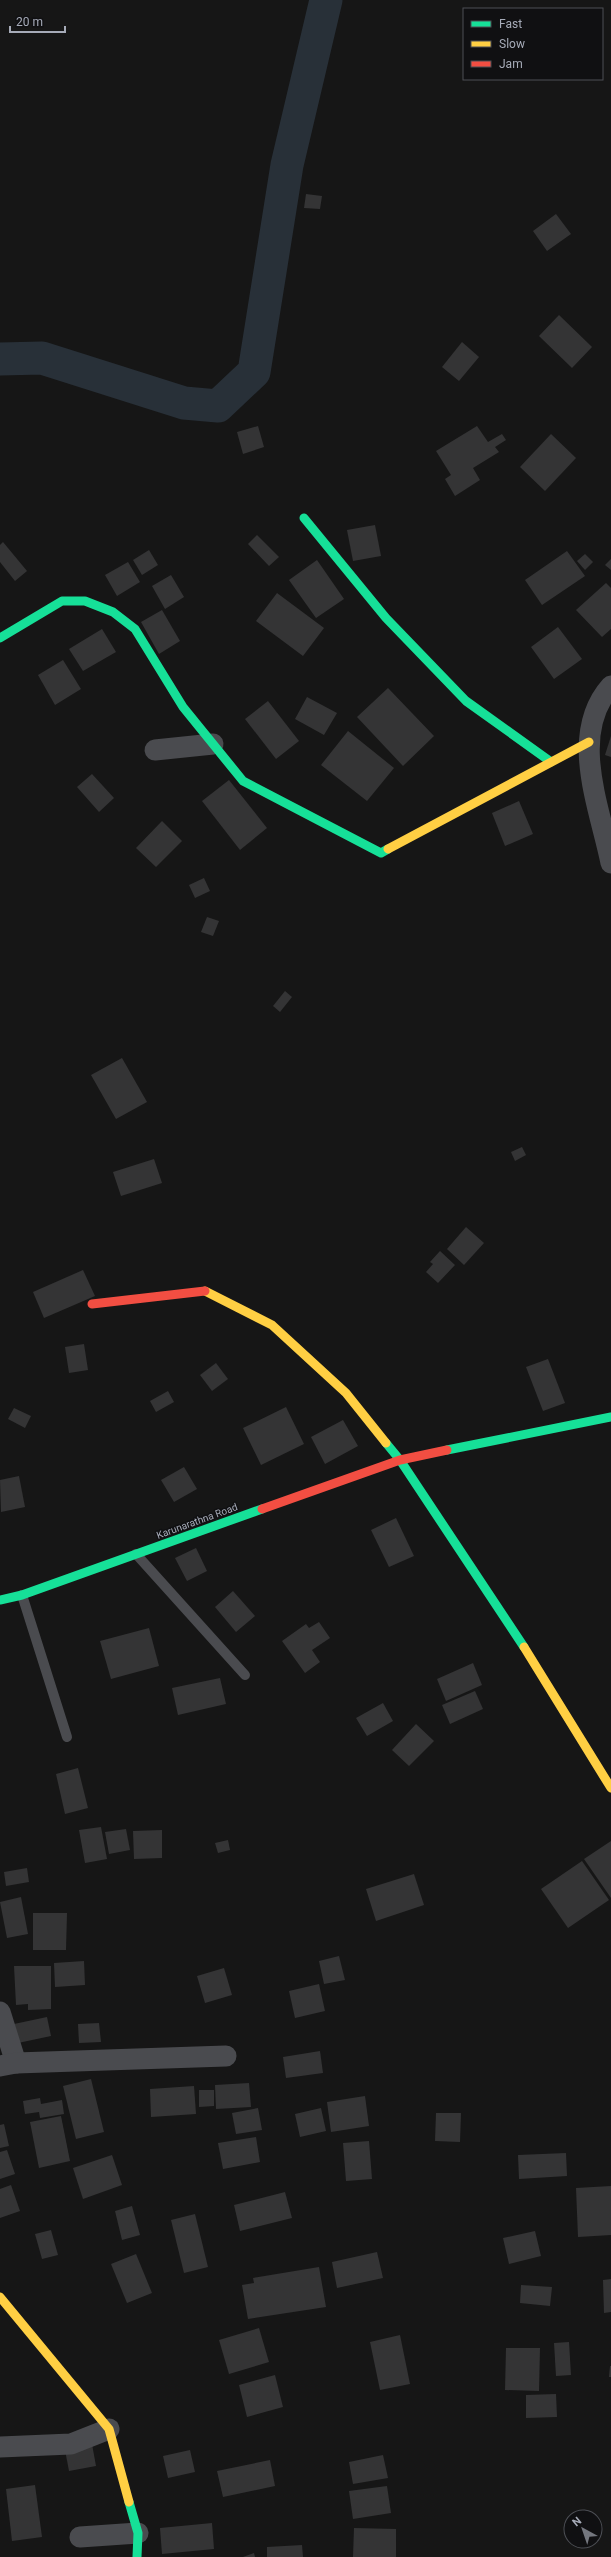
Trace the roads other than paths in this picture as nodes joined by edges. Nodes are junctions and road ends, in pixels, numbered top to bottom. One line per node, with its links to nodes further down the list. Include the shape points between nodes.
1 (304, 518): 7 (street, via 386,618 466,701)
2 (0, 638): 5 (street, via 62,601 85,601 113,612 135,630 183,707)
3 (611, 686): 4 (street, via 595,710)
4 (589, 742): 7 (street); 8 (street)
5 (213, 744): 6 (street); 7 (street, via 243,782 381,852)
6 (155, 750)
7 (551, 762)
8 (602, 794): 9 (street, via 603,821)
9 (611, 863)
10 (92, 1304): 12 (street, via 207,1291 272,1325 346,1393)
11 (611, 1418): 12 (street, Karunarathna Road)
12 (400, 1460): 13 (street, Karunarathna Road); 18 (street, via 546,1681)
13 (136, 1554): 14 (street, Karunarathna Road); 16 (lane)
14 (22, 1595): 15 (street, Karunarathna Road); 17 (lane)
15 (0, 1600)
16 (245, 1675)
17 (67, 1737)
18 (611, 1788)
19 (0, 2012): 21 (street)
20 (226, 2056): 21 (street)
21 (8, 2065)
22 (0, 2298): 23 (street)
23 (109, 2429): 24 (street, via 72,2444); 25 (street)
24 (0, 2447)
25 (138, 2534): 26 (street); 27 (street)
26 (80, 2537)
27 (137, 2557)

